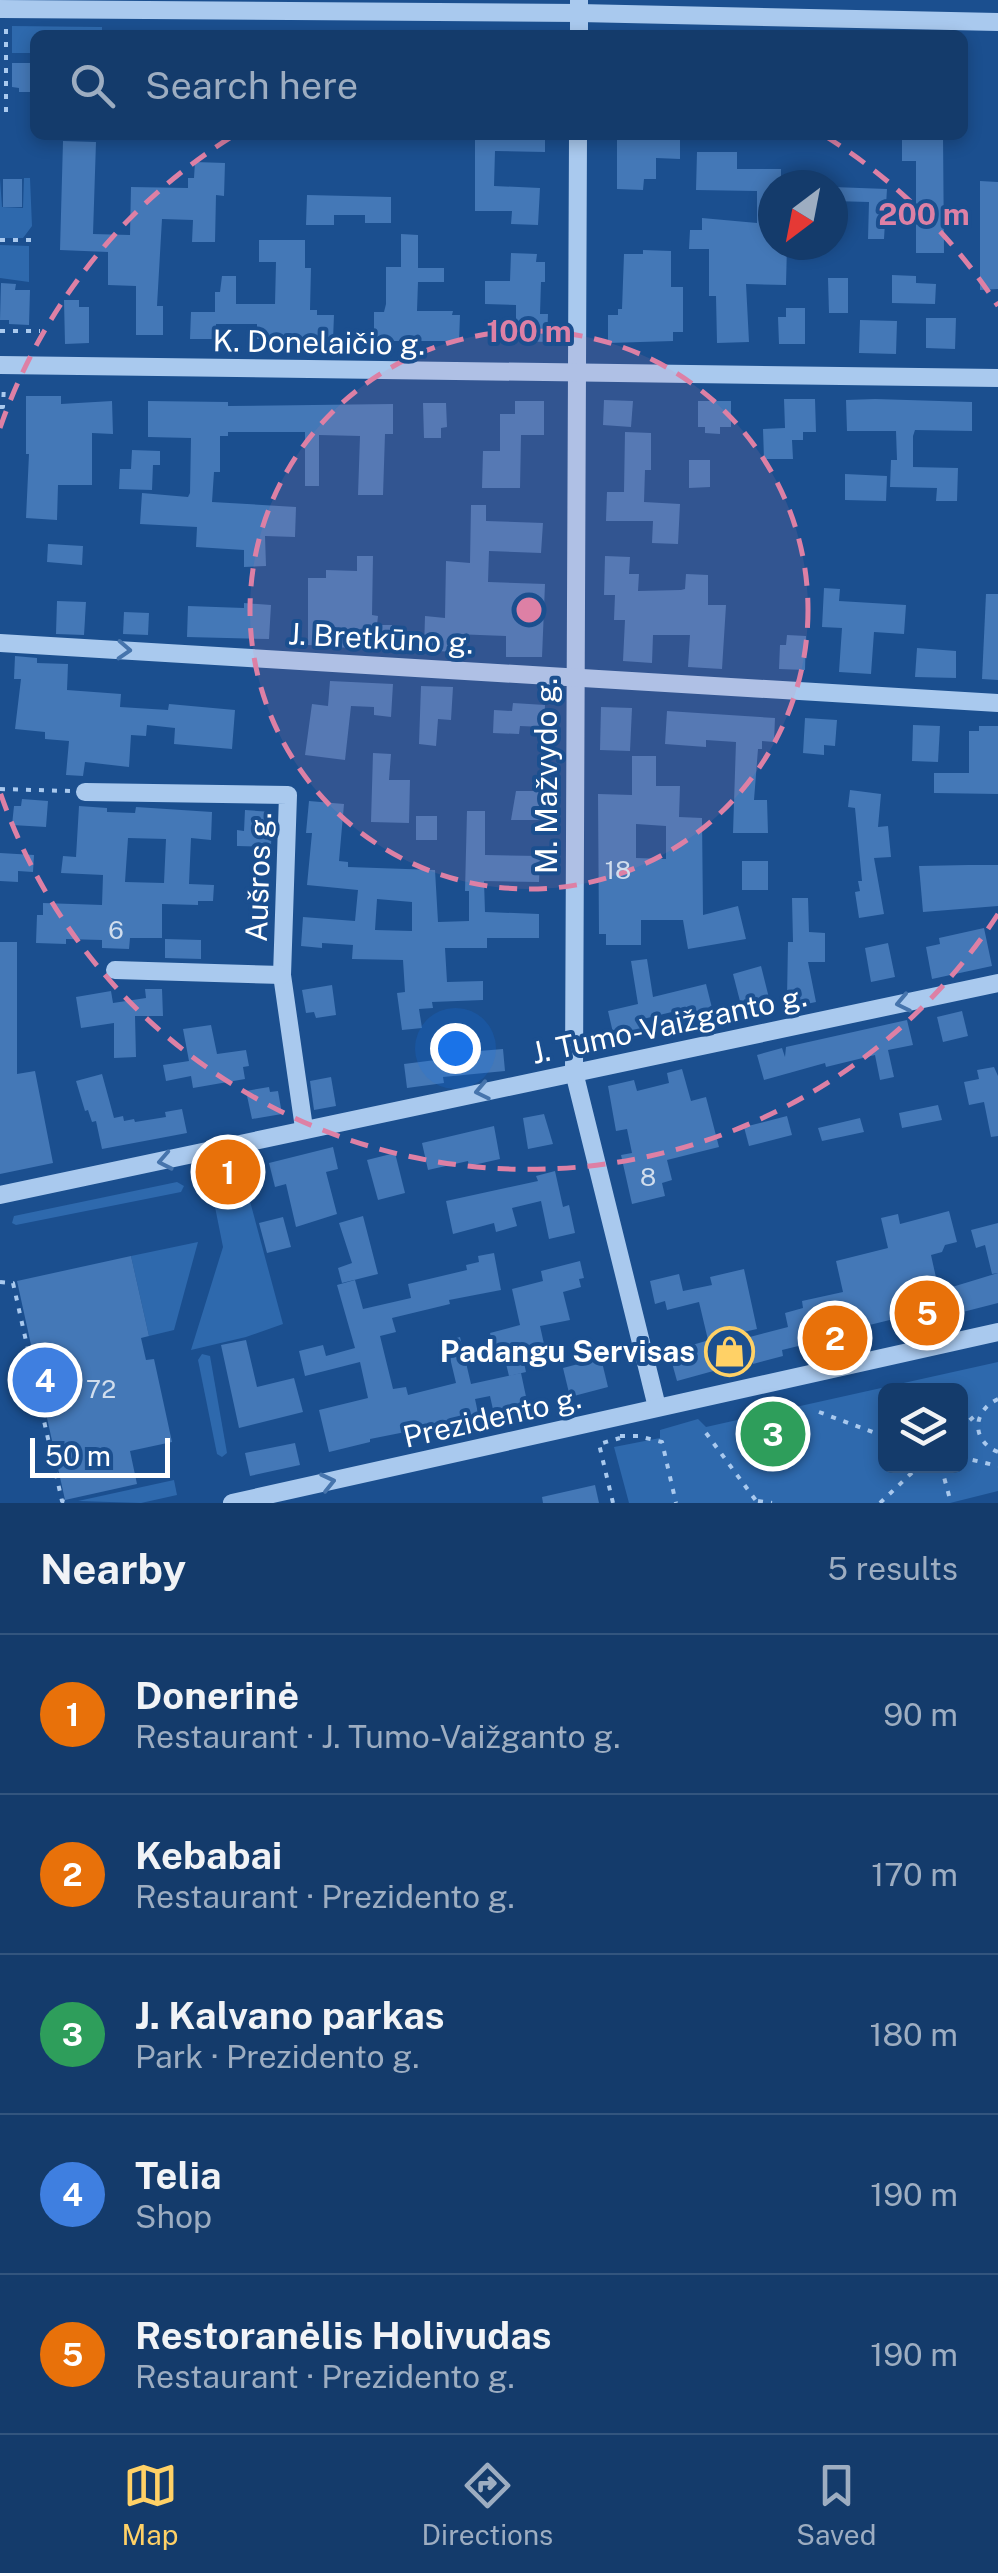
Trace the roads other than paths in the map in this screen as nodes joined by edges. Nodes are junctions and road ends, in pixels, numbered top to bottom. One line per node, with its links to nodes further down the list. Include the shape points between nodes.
1 (579, 6): 2 (street); 3 (street)
2 (3, 9)
3 (998, 22)
4 (578, 140): 6 (street, M. Mažvydo g.)
5 (0, 365): 6 (street, K. Donelaičio g.)
6 (577, 373): 7 (street, K. Donelaičio g.); 9 (street, M. Mažvydo g.)
7 (998, 378)
8 (0, 643): 9 (street, J. Bretkūno g., one-way to 9)
9 (574, 677): 10 (street, J. Bretkūno g.); 15 (street, M. Mažvydo g.)
10 (998, 703)
11 (85, 792): 13 (street, Aušros g., via 288,795)
12 (115, 970): 13 (street)
13 (282, 974): 16 (street, Aušros g.)
14 (998, 982): 15 (street, J. Tumo-Vaižganto g., one-way to 15)
15 (574, 1072): 16 (street, J. Tumo-Vaižganto g., one-way to 16); 19 (street, M. Mažvydo g.)
16 (304, 1128): 17 (street, J. Tumo-Vaižganto g., one-way to 17)
17 (0, 1195)
18 (998, 1332): 19 (street, Prezidento g.)
19 (657, 1407): 20 (street, Prezidento g., one-way to 19)
20 (232, 1503)

